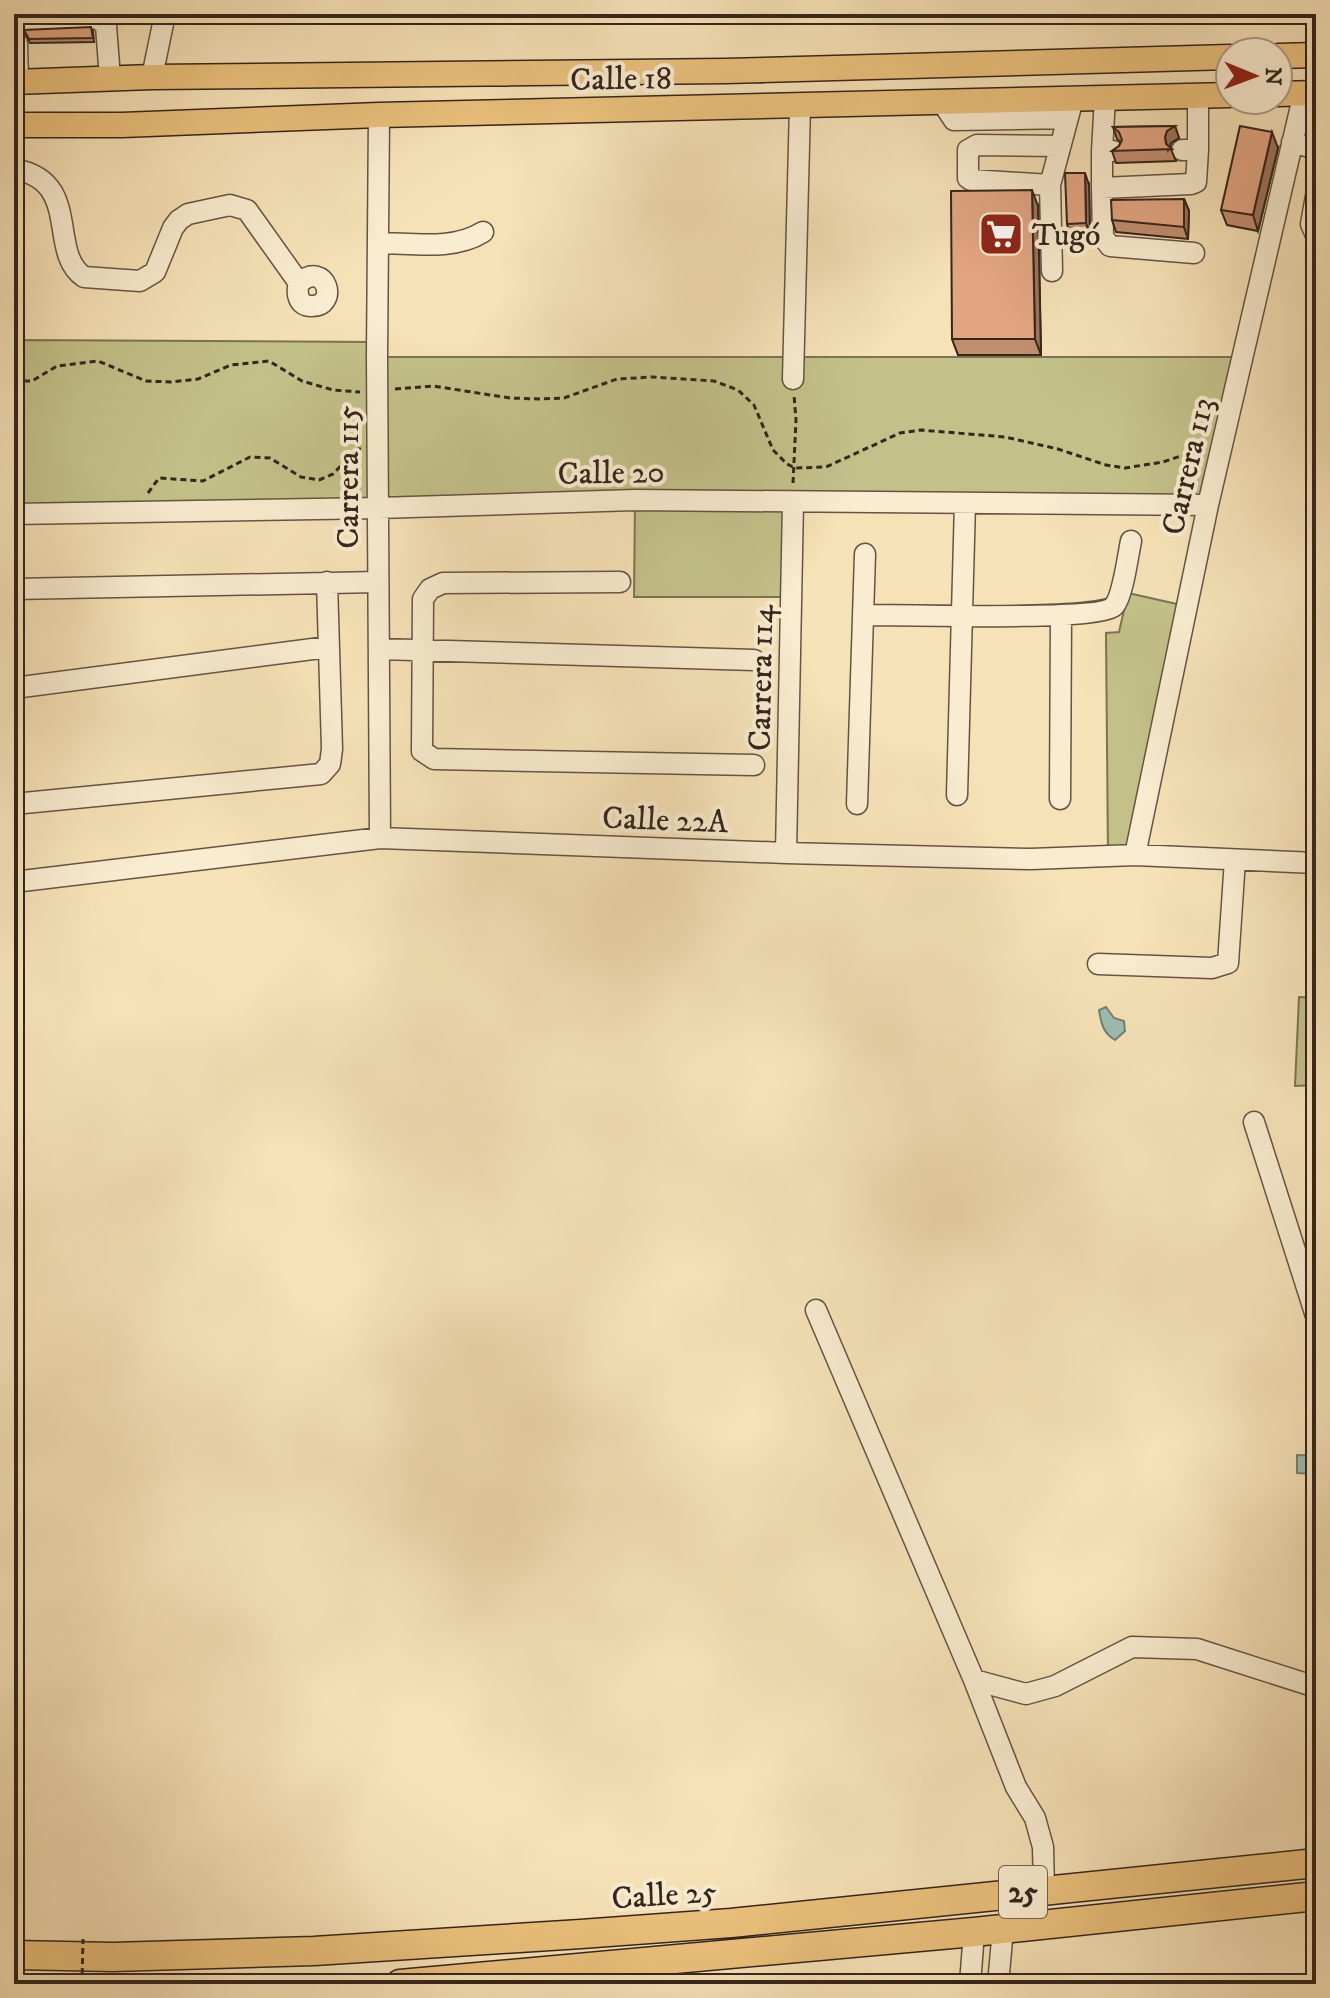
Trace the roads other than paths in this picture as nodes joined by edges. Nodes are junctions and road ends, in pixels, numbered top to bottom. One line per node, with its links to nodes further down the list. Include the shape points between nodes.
1 (165, 14): 6 (street)
2 (16, 28): 7 (street, via 104,21); 8 (street)
3 (1316, 55): 4 (main road)
4 (1294, 56)
5 (1214, 57): 6 (main road, Calle 18, via 726,71)
6 (152, 77): 7 (main road, Calle 18)
7 (110, 78): 8 (main road, Calle 18)
8 (16, 82)
9 (1310, 93): 17 (street, Carrera 113)
10 (1198, 96): 11 (main road, Calle 18); 12 (main road, Calle 18); 22 (street, via 1190,150 1196,182)
11 (1214, 96)
12 (1105, 98): 14 (main road, Calle 18); 22 (street, via 1108,151)
13 (800, 106): 14 (main road, Calle 18, via 942,102); 15 (main road, Calle 18); 30 (street)
14 (1070, 108): 18 (street)
15 (379, 115): 16 (main road, Calle 18); 26 (street, Carrera 115)
16 (14, 125)
17 (1292, 142): 19 (street); 33 (street, Carrera 113)
18 (1060, 146): 21 (street); 21 (street, via 977,145 968,150 968,178 975,182)
19 (1316, 149)
20 (14, 169): 29 (street, via 32,173 47,186 56,200 72,264 84,277 128,282 149,277 179,220 230,205 247,210)
21 (1050, 185): 28 (street)
22 (1102, 188): 27 (street, via 1103,237 1110,246)
23 (1316, 196): 25 (street, via 1311,224)
24 (483, 232): 26 (street, via 451,244)
25 (1316, 235)
26 (378, 243): 34 (street, Carrera 115)
27 (1194, 253)
28 (1052, 271)
29 (299, 283)
30 (793, 379)
31 (793, 503): 32 (street, Calle 20); 34 (street, Calle 20, via 635,500); 56 (street, Carrera 114)
32 (965, 503): 33 (street, Calle 20); 42 (street)
33 (1208, 505): 57 (street, Carrera 113)
34 (378, 508): 35 (street, Calle 20); 39 (street, Carrera 115)
35 (14, 514)
36 (1131, 541): 44 (street, via 1113,608)
37 (865, 554): 43 (street)
38 (327, 582): 39 (street); 41 (street); 45 (street)
39 (378, 582): 46 (street, Carrera 115)
40 (620, 582): 47 (street, via 443,583 423,599)
41 (14, 589)
42 (962, 614): 43 (street); 44 (street); 51 (street)
43 (864, 615): 54 (street)
44 (1061, 616): 52 (street)
45 (328, 647): 49 (street); 53 (street, via 332,749 330,764 321,774)
46 (379, 649): 47 (street); 55 (street, Carrera 115)
47 (422, 650): 48 (street); 50 (street, via 421,746 434,759)
48 (754, 660)
49 (14, 688)
50 (754, 765)
51 (957, 795)
52 (1060, 799)
53 (14, 804)
54 (857, 804)
55 (380, 838): 56 (street, Calle 22A); 60 (street, Calle 22A)
56 (786, 853): 57 (street, Calle 22A, via 1031,859)
57 (1135, 855): 58 (street, Calle 22A)
58 (1235, 860): 59 (street, Calle 22A); 61 (street, via 1228,963 1212,968)
59 (1316, 863)
60 (14, 882)
61 (1098, 964)
62 (1254, 1122): 64 (street)
63 (816, 1310): 65 (street)
64 (1316, 1316)
65 (974, 1680): 66 (street, via 1026,1694 1055,1686 1132,1647 1145,1647 1197,1649); 68 (street, via 1016,1787 1035,1818 1043,1847)
66 (1316, 1687)
67 (1316, 1863): 68 (highway, Calle 25 / 25)
68 (1044, 1890): 72 (highway, Calle 25 / 25, via 731,1923 314,1951)
69 (1316, 1896): 70 (highway, Calle 25 / 25)
70 (1003, 1929): 71 (highway, Calle 25 / 25); 77 (street)
71 (974, 1932): 73 (highway, Calle 25 / 25); 76 (street)
72 (14, 1955)
73 (479, 1981): 74 (highway, Calle 25 / 25)
74 (439, 1982): 75 (highway, Calle 25 / 25)
75 (400, 1984)
76 (970, 1984)
77 (998, 1984)

